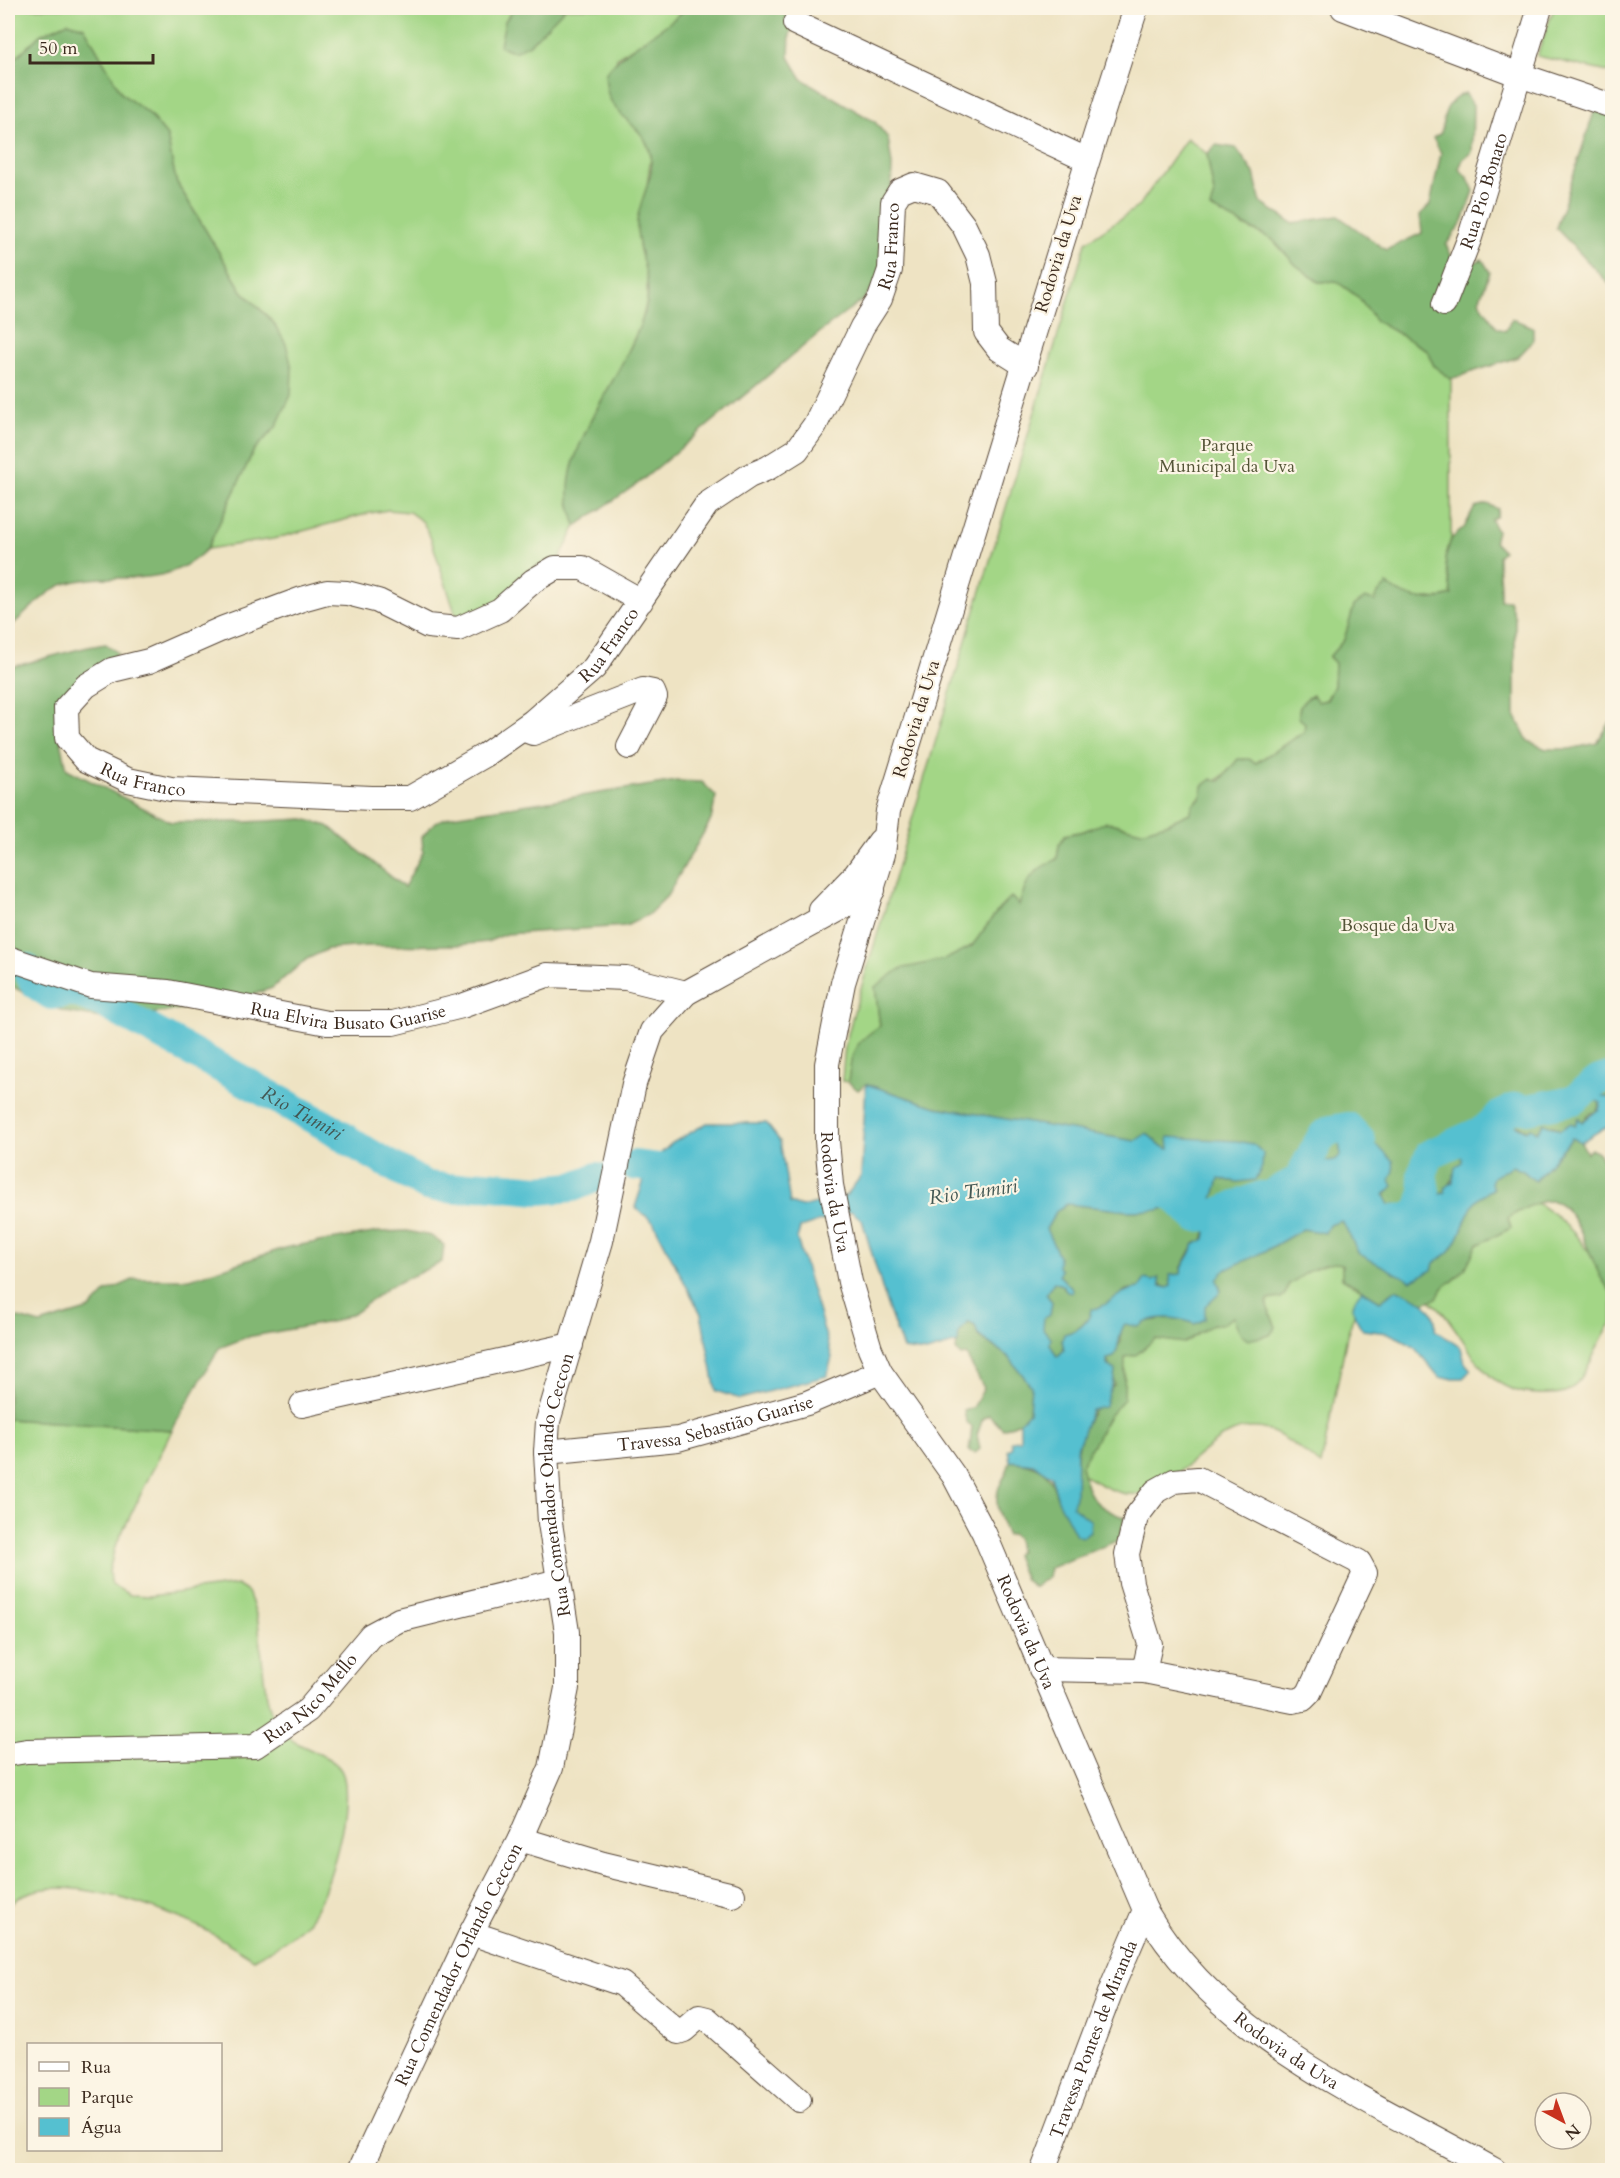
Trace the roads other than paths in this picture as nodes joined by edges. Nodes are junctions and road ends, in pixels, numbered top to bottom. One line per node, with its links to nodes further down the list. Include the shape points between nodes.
1 (1136, 8): 7 (street, Rodovia da Uva)
2 (1343, 8): 5 (street)
3 (1539, 8): 5 (street, Rua Pio Bonato)
4 (795, 23): 7 (street)
5 (1517, 74): 6 (street); 8 (street, Rua Pio Bonato, via 1470,237)
6 (1612, 106)
7 (1087, 160): 9 (street, Rodovia da Uva, via 1053,264)
8 (1444, 304)
9 (1026, 366): 10 (street, Rua Franco, via 999,349 986,332 985,284 978,255 952,208 938,192 914,185 900,191 893,202 890,270 880,299 862,327 815,425 796,450 707,504); 13 (street, Rodovia da Uva, via 888,811)
10 (641, 601): 11 (street, Rua Franco, via 594,668); 11 (street, Rua Franco, via 583,568 555,568 532,581 500,610 458,629 428,626 378,601 327,592 224,628 149,661 112,670 86,686 66,708 67,738 86,760 128,780 171,789 410,798)
11 (522, 729): 12 (street, via 533,733 643,690 653,692 655,697)
12 (629, 747)
13 (885, 834): 14 (street, Rodovia da Uva); 15 (street, via 856,874)
14 (873, 890): 15 (street, Rua Comendador Orlando Ceccon); 19 (street, Rodovia da Uva, via 843,983 827,1064 827,1141 831,1185 862,1323)
15 (802, 928): 17 (street, Rua Comendador Orlando Ceccon)
16 (8, 958): 17 (street, Rua Elvira Busato Guarise, via 91,986 168,992 327,1023 393,1023 462,1006 547,975 626,978)
17 (686, 993): 18 (street, Rua Comendador Orlando Ceccon, via 652,1031 634,1084 601,1240)
18 (571, 1345): 20 (street); 21 (street, Rua Comendador Orlando Ceccon, via 548,1421)
19 (880, 1372): 21 (street, Travessa Sebastião Guarise, via 807,1403 678,1439); 23 (street, Rodovia da Uva, via 964,1494)
20 (302, 1405)
21 (546, 1452): 22 (street, Rua Comendador Orlando Ceccon, via 550,1523)
22 (559, 1581): 25 (street, Rua Nico Mello, via 399,1620 371,1635 308,1710 255,1746); 26 (street, Rua Comendador Orlando Ceccon, via 567,1632 567,1688 551,1768)
23 (1041, 1669): 24 (street); 28 (street, Rodovia da Uva)
24 (1144, 1671): 24 (street, via 1293,1701 1303,1699 1365,1573 1364,1567 1197,1479 1174,1481 1156,1491 1136,1517 1127,1554 1131,1583 1150,1644)
25 (8, 1754)
26 (520, 1839): 27 (street, via 603,1864); 29 (street, Rua Comendador Orlando Ceccon)
27 (733, 1895)
28 (1145, 1910): 31 (street, Rodovia da Uva, via 1174,1955 1242,2022); 33 (street, Travessa Pontes de Miranda)
29 (471, 1933): 30 (street, via 622,1984 678,2032 699,2016 707,2019); 32 (street, Rua Comendador Orlando Ceccon)
30 (799, 2100)
31 (1463, 2164): 34 (street, Rodovia da Uva)
32 (360, 2170)
33 (1043, 2170)
34 (1494, 2170)

